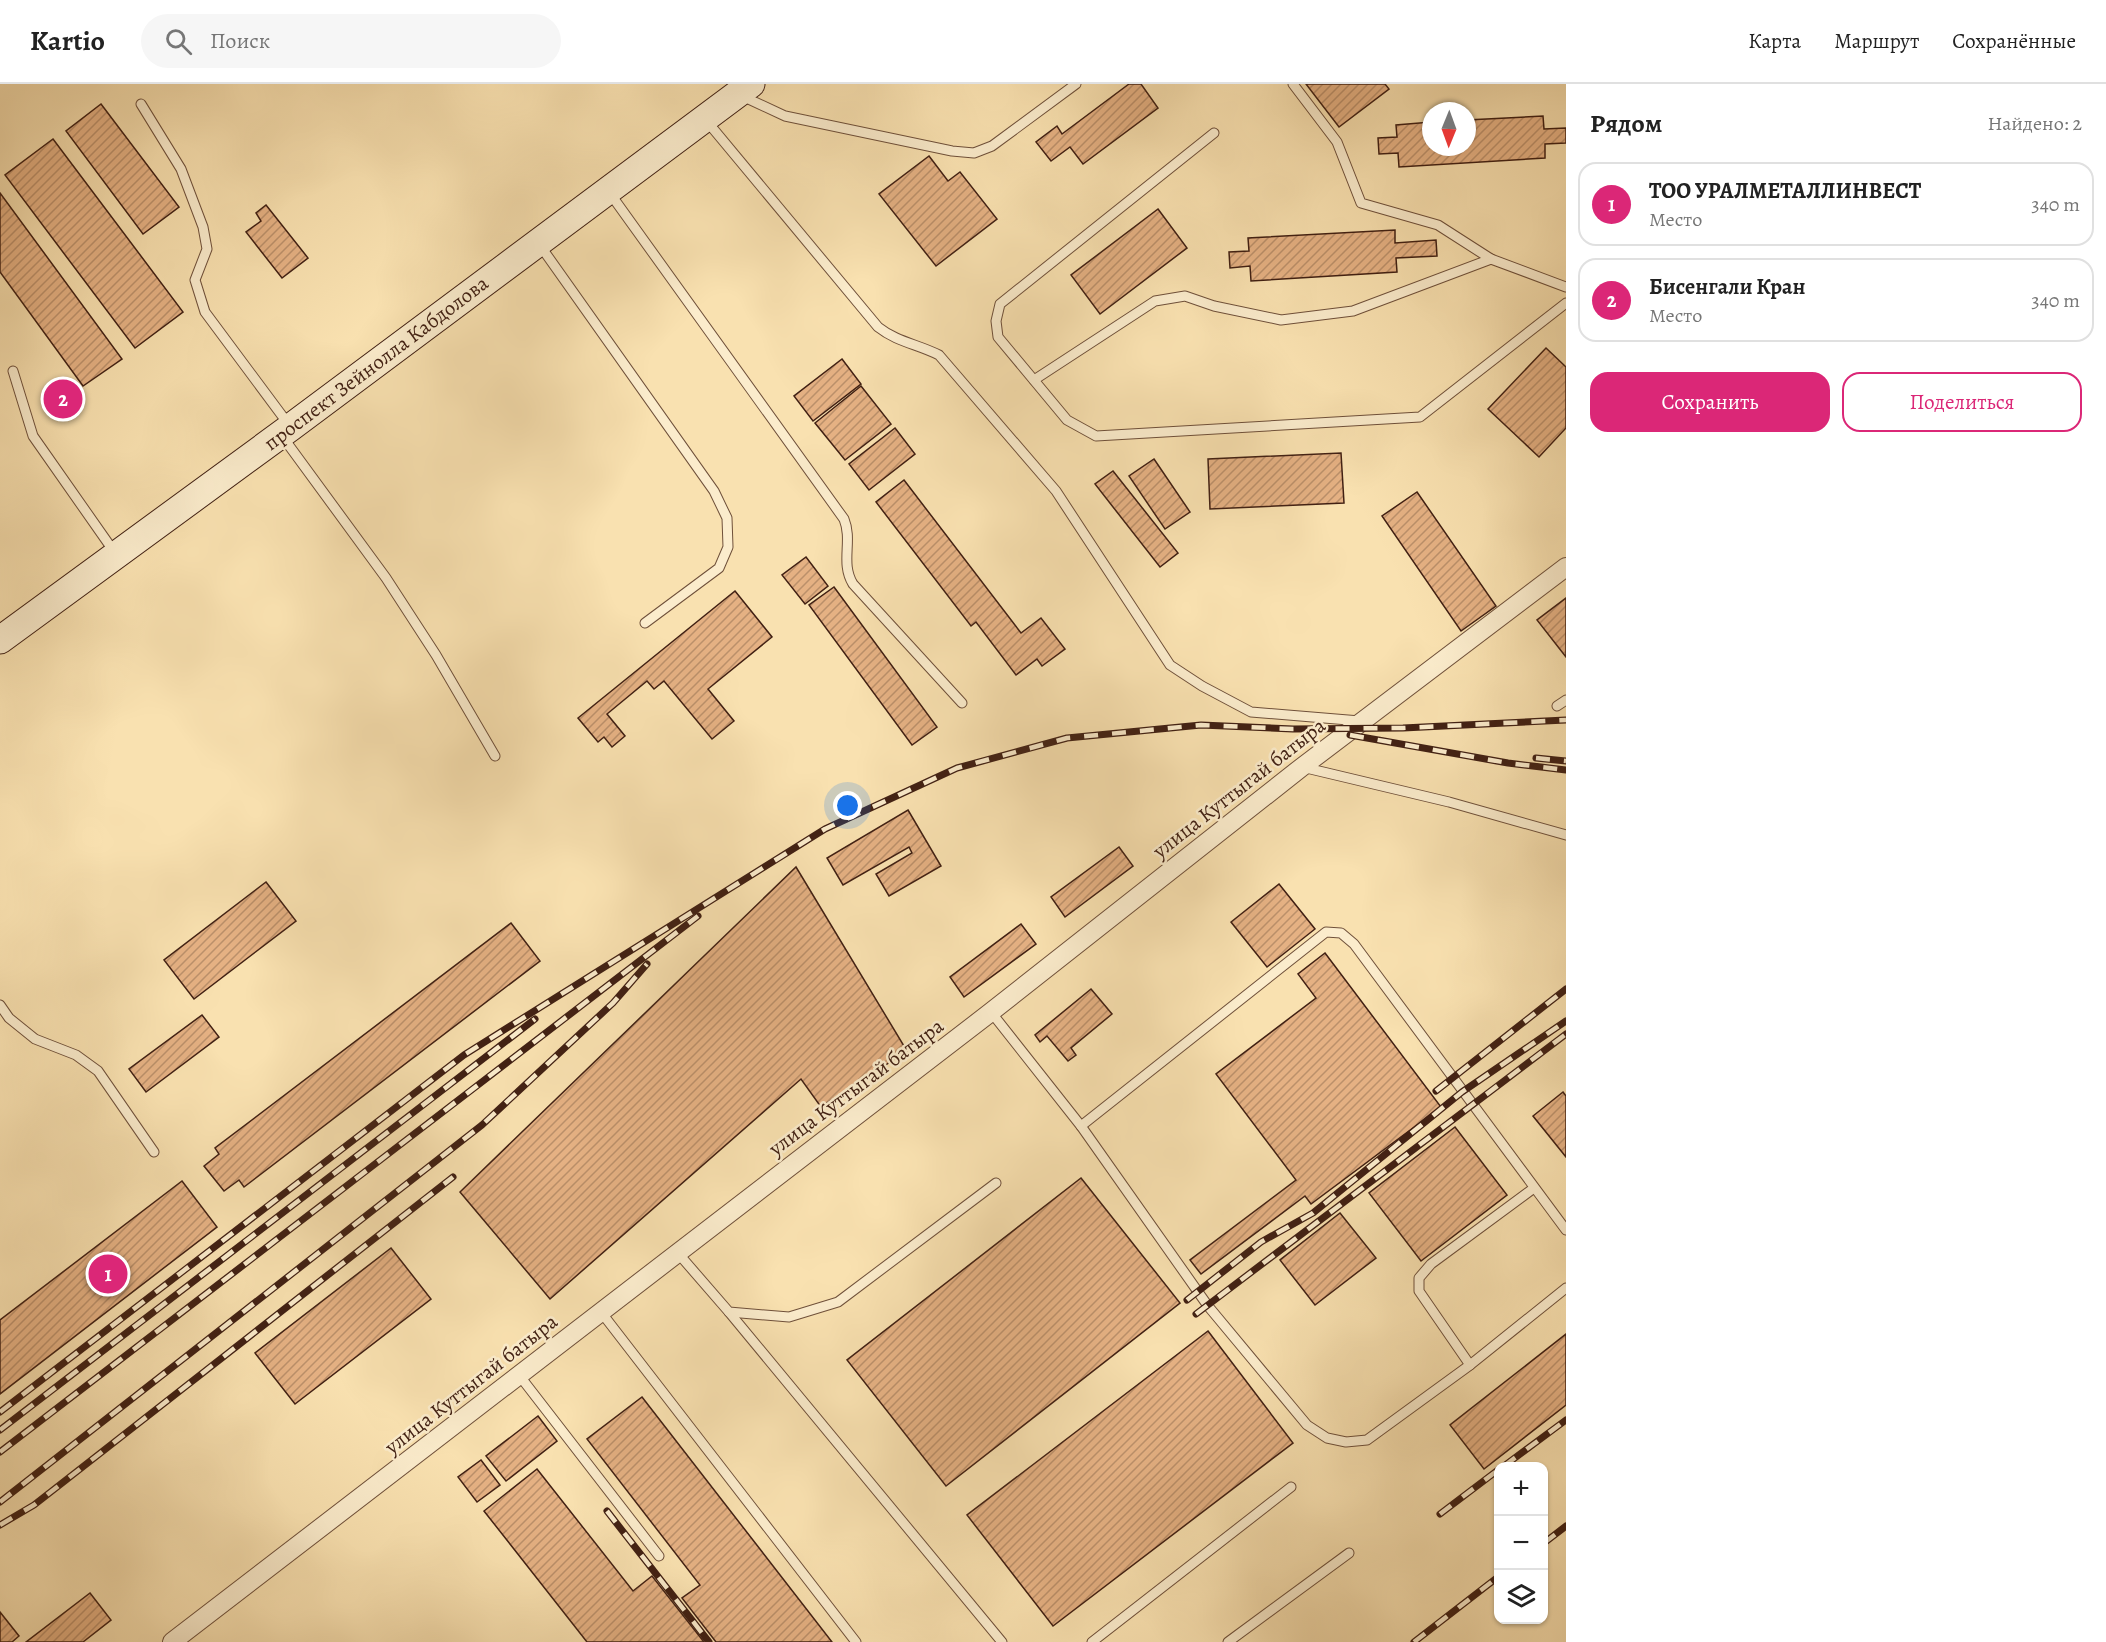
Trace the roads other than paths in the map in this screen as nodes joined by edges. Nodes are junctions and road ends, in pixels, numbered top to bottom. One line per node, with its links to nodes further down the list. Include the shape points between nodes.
1 (1076, 84): 3 (lane, via 992,146 974,153 952,152 786,116)
2 (1293, 84): 9 (lane, via 1337,142 1361,203 1438,225)
3 (744, 89): 5 (main road, проспект Зейнолла Кабдолова)
4 (141, 104): 14 (lane, via 182,169 203,227 207,249 195,280 205,312)
5 (705, 118): 7 (main road, проспект Зейнолла Кабдолова); 22 (lane, via 878,327 891,337 939,355 1056,491 1170,664 1202,687 1251,712)
6 (1214, 133): 13 (lane, via 1000,304 998,337)
7 (608, 190): 8 (main road, проспект Зейнолла Кабдолова); 20 (lane, via 844,519 848,531 846,573 853,584)
8 (538, 242): 14 (main road, проспект Зейнолла Кабдолова); 17 (lane, via 714,491 727,518 728,547 719,568)
9 (1491, 259): 10 (lane); 13 (lane, via 1353,311 1333,314 1281,320 1185,296 1155,301)
10 (1566, 287)
11 (1566, 303): 13 (lane, via 1420,417 1096,436 1067,420)
12 (13, 371): 15 (lane, via 33,436)
13 (1034, 380)
14 (286, 431): 15 (main road, проспект Зейнолла Кабдолова); 23 (lane, via 436,655)
15 (116, 555): 18 (main road, проспект Зейнолла Кабдолова)
16 (1566, 567): 22 (street, улица Куттыгай батыра)
17 (645, 623)
18 (0, 640)
19 (1566, 700): 21 (lane)
20 (962, 703)
21 (1557, 706)
22 (1362, 721): 24 (street, улица Куттыгай батыра)
23 (495, 756)
24 (1302, 766): 25 (lane); 27 (street, улица Куттыгай батыра)
25 (1566, 835)
26 (0, 1005): 29 (lane, via 9,1018 35,1039 76,1055 98,1071)
27 (991, 1012): 28 (lane); 33 (street, улица Куттыгай батыра)
28 (1081, 1126): 31 (lane, via 1326,932 1341,933 1354,944); 37 (lane, via 1208,1306 1307,1425 1327,1438 1346,1442 1367,1440)
29 (154, 1152)
30 (996, 1183): 36 (lane, via 838,1302 789,1317)
31 (1534, 1188): 32 (lane); 37 (lane, via 1431,1264 1419,1278 1419,1291)
32 (1566, 1230)
33 (677, 1252): 35 (street, улица Куттыгай батыра); 36 (lane)
34 (1566, 1288): 37 (lane)
35 (600, 1312): 38 (street, улица Куттыгай батыра); 43 (lane)
36 (729, 1312): 44 (lane)
37 (1470, 1365)
38 (519, 1375): 41 (lane); 42 (street, улица Куттыгай батыра)
39 (1291, 1487): 45 (lane)
40 (1349, 1553): 46 (lane)
41 (658, 1556)
42 (172, 1642)
43 (856, 1642)
44 (1002, 1642)
45 (1092, 1642)
46 (1228, 1642)

